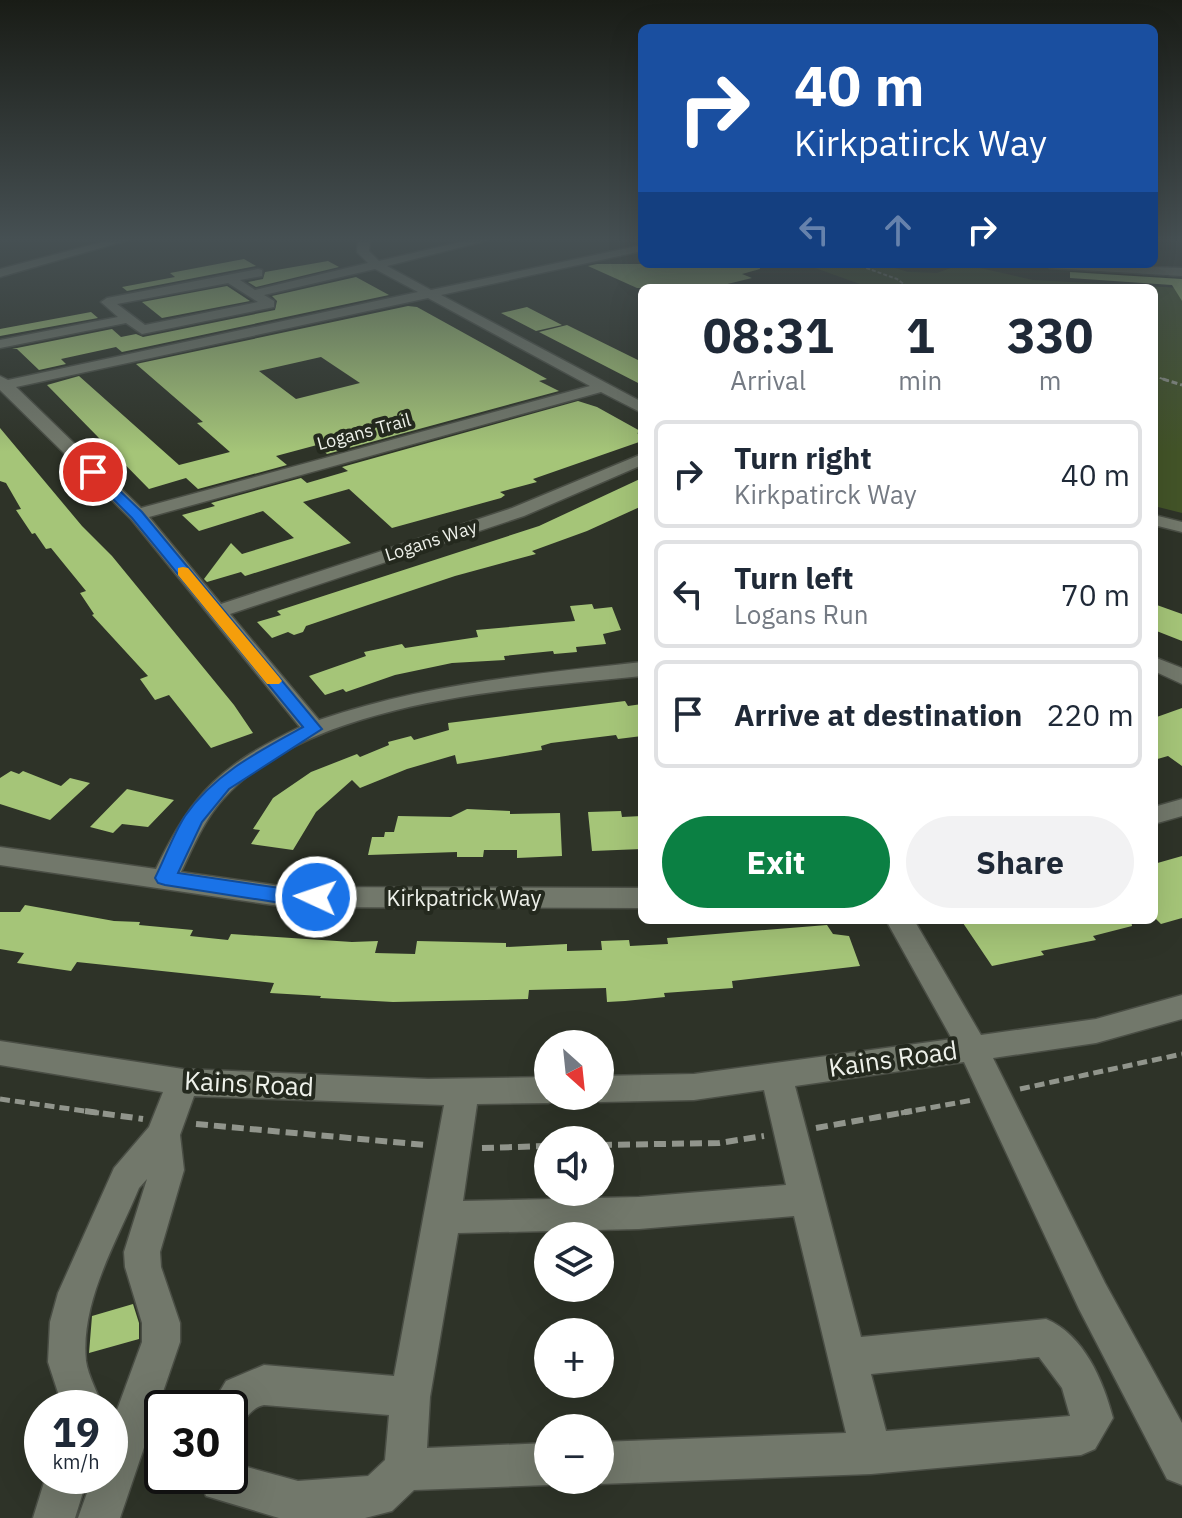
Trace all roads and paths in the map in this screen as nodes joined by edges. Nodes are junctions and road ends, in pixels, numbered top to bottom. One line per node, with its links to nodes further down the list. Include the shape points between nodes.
1 (118, 311): 5 (street)
2 (236, 311): 5 (street, via 142,330)
3 (343, 311): 8 (street)
4 (460, 311): 10 (street)
5 (128, 319): 6 (street)
6 (0, 344)
7 (1158, 377): 9 (path)
8 (1, 384): 13 (street)
9 (1182, 385)
10 (603, 387): 11 (street); 13 (street, Logans Trail)
11 (638, 406)
12 (638, 461): 16 (street, Logans Way, via 518,512)
13 (137, 515): 16 (street)
14 (1158, 521): 15 (street)
15 (1182, 527)
16 (216, 612): 20 (street)
17 (1158, 665): 19 (street)
18 (638, 669): 20 (street, via 436,693)
19 (1182, 677)
20 (314, 729): 24 (street, via 222,785 193,820)
21 (1182, 807): 22 (street)
22 (1158, 815)
23 (0, 856): 24 (street, Kirkpatrick Way)
24 (165, 878): 25 (street, Kirkpatrick Way, via 287,897)
25 (638, 898)
26 (902, 924): 28 (street)
27 (1182, 1007): 28 (street, Kains Road, via 1096,1031)
28 (973, 1048): 31 (street, Kains Road); 36 (street)
29 (0, 1053): 32 (street, Kains Road)
30 (1182, 1054): 36 (path)
31 (776, 1076): 33 (street, Kains Road, via 694,1087); 39 (street)
32 (183, 1082): 35 (street, Kains Road); 38 (street)
33 (614, 1089)
34 (534, 1090): 35 (street, Kains Road)
35 (462, 1092): 42 (street)
36 (996, 1095): 39 (path); 51 (street, via 1092,1296)
37 (0, 1099): 38 (path)
38 (165, 1129): 42 (path); 46 (street, via 126,1179 77,1293 67,1362); 57 (street, via 167,1170 142,1252 161,1342)
39 (789, 1132): 40 (path, via 719,1143); 43 (street)
40 (614, 1145)
41 (534, 1146): 42 (path)
42 (455, 1148): 44 (street)
43 (806, 1199): 44 (street, via 639,1213); 45 (street)
44 (442, 1217): 48 (street)
45 (847, 1357): 49 (street); 49 (street, via 1046,1338 1088,1395 1093,1418 1081,1435)
46 (77, 1390)
47 (244, 1390): 48 (street, via 264,1385)
48 (410, 1397): 53 (street)
49 (871, 1453): 50 (street)
50 (614, 1462)
51 (1182, 1464)
52 (534, 1465): 53 (street)
53 (405, 1470): 54 (street, via 377,1496 298,1502)
54 (248, 1488)
55 (61, 1494): 56 (street)
56 (54, 1518)
57 (99, 1518)

